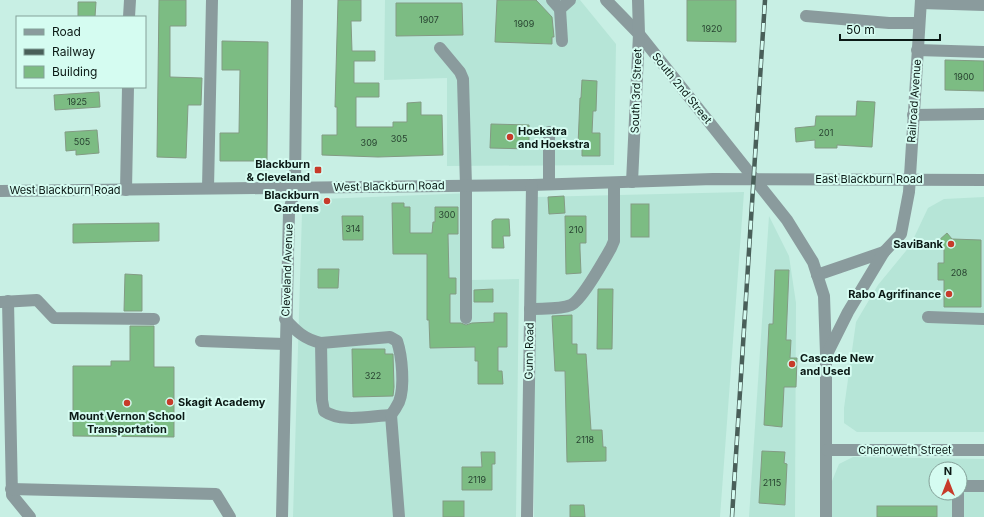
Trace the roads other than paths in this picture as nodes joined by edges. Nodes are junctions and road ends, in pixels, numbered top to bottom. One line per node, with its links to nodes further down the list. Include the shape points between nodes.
1 (130, 0): 10 (street)
2 (212, 0): 31 (street)
3 (297, 0): 30 (street, Cleveland Avenue)
4 (570, 0): 8 (street)
5 (606, 0): 13 (street, South 2nd Street)
6 (638, 0): 13 (street, South 3rd Street)
7 (921, 2): 9 (street); 12 (street, Railroad Avenue)
8 (556, 4): 14 (street)
9 (984, 5)
10 (130, 16)
11 (806, 16): 12 (street)
12 (920, 23): 16 (street, Railroad Avenue)
13 (639, 34): 23 (street, South 2nd Street); 26 (street, South 3rd Street)
14 (562, 41)
15 (440, 48): 29 (street, via 463,79)
16 (917, 50): 17 (street); 20 (street, Railroad Avenue)
17 (984, 52)
18 (128, 88): 32 (street)
19 (984, 114): 20 (street)
20 (913, 115): 22 (street, Railroad Avenue)
21 (549, 132): 27 (street)
22 (909, 178): 23 (street, East Blackburn Road); 24 (street, East Blackburn Road); 34 (street, Railroad Avenue, via 901,234)
23 (754, 180): 26 (street, West Blackburn Road); 35 (street, South 2nd Street, via 792,228 813,262)
24 (984, 180)
25 (614, 182): 26 (street, West Blackburn Road); 27 (street, West Blackburn Road); 37 (street, via 612,248 575,302 569,305)
26 (632, 182)
27 (549, 184): 28 (street, West Blackburn Road)
28 (532, 185): 29 (street, West Blackburn Road); 37 (street, Gunn Road)
29 (466, 186): 30 (street, West Blackburn Road); 39 (street)
30 (295, 187): 31 (street, West Blackburn Road); 41 (street, Cleveland Avenue, via 289,212)
31 (208, 188): 32 (street, West Blackburn Road)
32 (126, 190): 33 (street, West Blackburn Road)
33 (0, 191)
34 (884, 252): 35 (street); 46 (street, Railroad Avenue)
35 (817, 275): 46 (street, South 2nd Street, via 824,296)
36 (4, 301): 40 (street, via 37,300 54,318); 52 (street)
37 (530, 309): 58 (street, Gunn Road)
38 (928, 317): 42 (street)
39 (466, 318)
40 (154, 319)
41 (285, 319): 44 (street, via 300,335 310,341); 45 (street, Cleveland Avenue)
42 (984, 319)
43 (201, 341): 45 (street)
44 (321, 343): 47 (street, via 324,411 341,417); 47 (street, via 390,337 397,342 401,354 401,395 399,404)
45 (285, 344): 56 (street, Cleveland Avenue)
46 (826, 354): 48 (street, South 2nd Street)
47 (391, 415): 57 (street)
48 (827, 450): 49 (street, Chenoweth Street); 59 (street, South 2nd Street)
49 (984, 450)
50 (968, 486): 51 (street)
51 (984, 486)
52 (11, 489): 54 (street, via 12,495); 55 (street, via 216,494)
53 (958, 501): 60 (street)
54 (30, 517)
55 (230, 517)
56 (282, 517)
57 (399, 517)
58 (527, 517)
59 (826, 517)
60 (958, 517)

